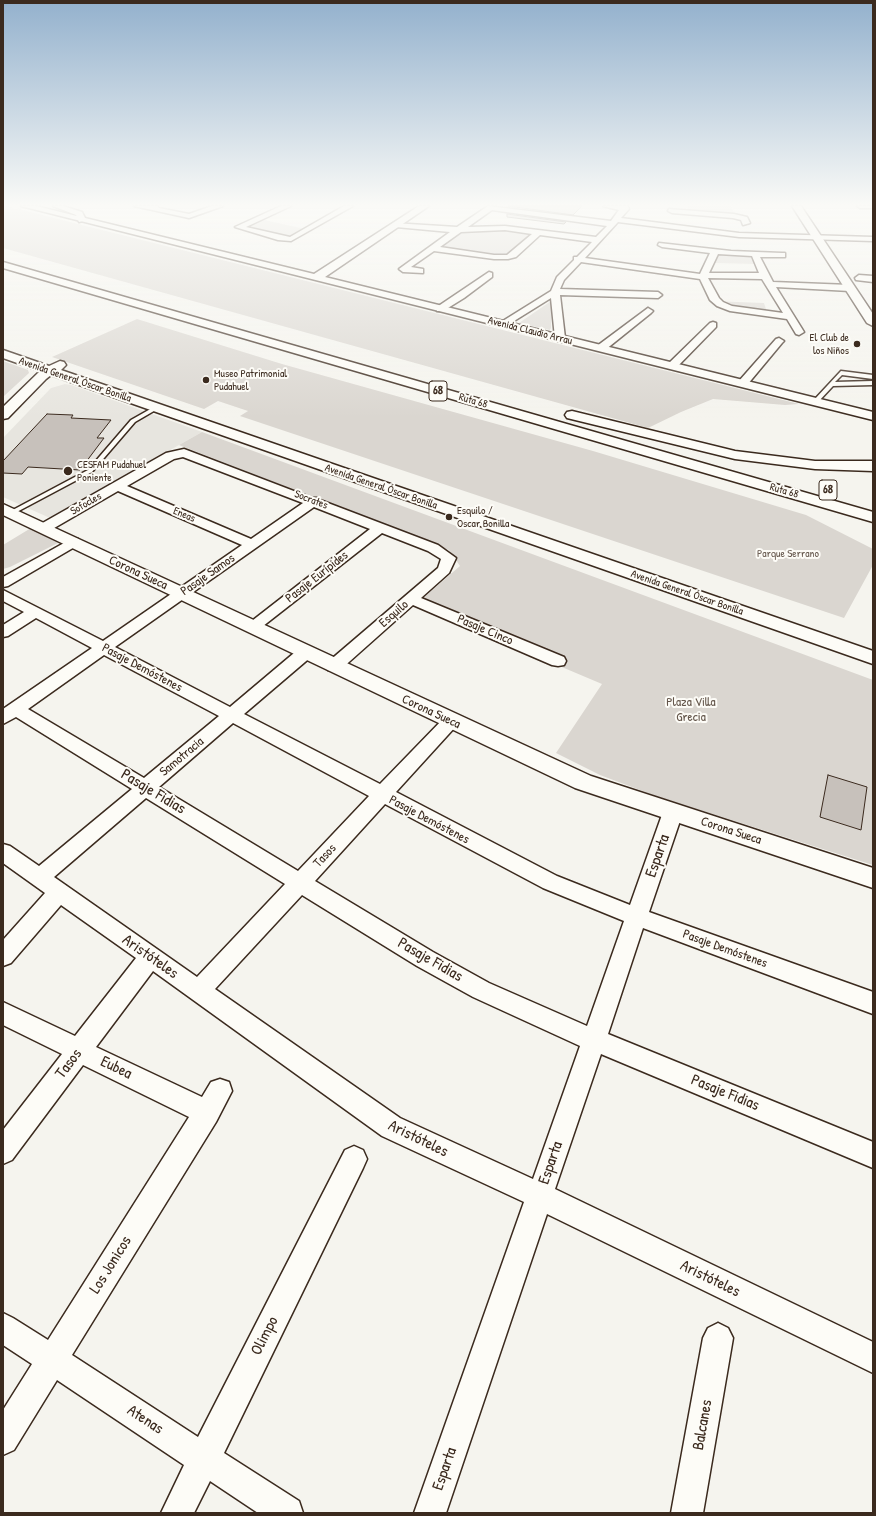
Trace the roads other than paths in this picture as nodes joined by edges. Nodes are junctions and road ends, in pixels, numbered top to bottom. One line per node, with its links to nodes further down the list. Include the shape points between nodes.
1 (704, 276): 20 (street, via 715,300 720,304 730,308)
2 (44, 277): 47 (main road, Ruta 68 / 68)
3 (76, 277): 38 (main road, Ruta 68 / 68)
4 (311, 277): 11 (main road, Avenida Claudio Arrau)
5 (487, 277): 18 (street)
6 (562, 277): 16 (street)
7 (716, 277): 13 (street)
8 (766, 277): 13 (street)
9 (842, 277): 15 (main road)
10 (858, 277): 14 (main road)
11 (316, 278): 18 (main road, Avenida Claudio Arrau)
12 (873, 279): 14 (street)
13 (768, 280): 15 (street, via 810,286); 20 (street)
14 (864, 285): 15 (street)
15 (849, 287): 21 (main road)
16 (555, 292): 17 (street); 22 (street); 25 (street)
17 (658, 295)
18 (440, 309): 22 (main road, Avenida Claudio Arrau)
19 (648, 311): 28 (street)
20 (789, 317): 24 (street)
21 (873, 323)
22 (503, 324): 25 (main road, Avenida Claudio Arrau)
23 (712, 325): 30 (street)
24 (799, 332)
25 (560, 338): 28 (main road, Avenida Claudio Arrau)
26 (779, 341): 33 (street)
27 (3, 345): 31 (main road, Avenida General Óscar Bonilla)
28 (601, 348): 30 (main road, Avenida Claudio Arrau)
29 (3, 354): 31 (main road, Avenida General Óscar Bonilla)
30 (672, 366): 33 (main road, Avenida Claudio Arrau)
31 (54, 367): 37 (main road, Avenida General Óscar Bonilla); 39 (main road); 60 (main road, Avenida General Óscar Bonilla)
32 (873, 377): 35 (lane, via 841,373)
33 (742, 383): 36 (main road, Avenida Claudio Arrau)
34 (873, 383): 35 (lane)
35 (831, 384): 36 (lane)
36 (816, 402): 40 (main road, Avenida Claudio Arrau)
37 (156, 408): 46 (lane, via 133,421 90,471); 63 (main road, Avenida General Óscar Bonilla)
38 (543, 409): 42 (main road, via 734,455 815,465); 45 (main road, Ruta 68 / 68)
39 (3, 415)
40 (873, 416)
41 (170, 456): 43 (street, Sofocles); 44 (street, Socrates, via 189,454)
42 (873, 466)
43 (116, 486): 49 (street, Sofocles); 51 (street, Eneas)
44 (314, 502): 48 (street, Socrates); 51 (street, Pasaje Samos)
45 (873, 503)
46 (7, 511): 49 (main road, Corona Sueca)
47 (873, 517)
48 (381, 527): 52 (street, Socrates, via 433,548); 58 (street, Pasaje Eurípides)
49 (44, 528): 50 (main road, Corona Sueca)
50 (73, 542): 53 (street); 54 (main road, Corona Sueca)
51 (252, 544): 54 (street, Pasaje Samos)
52 (449, 558): 56 (street, Esquilo, via 444,570)
53 (3, 583)
54 (182, 594): 58 (main road, Corona Sueca); 61 (street, Pasaje Samos)
55 (3, 595): 57 (street, Pasaje Demóstenes)
56 (411, 599): 64 (street, Pasaje Cinco); 65 (street, Esquilo)
57 (35, 612): 59 (street); 61 (street, Pasaje Demóstenes)
58 (253, 627): 62 (main road, Corona Sueca)
59 (3, 632)
60 (873, 645)
61 (104, 648): 66 (street, Pasaje Samos); 67 (street, Pasaje Demóstenes)
62 (306, 652): 65 (main road, Corona Sueca); 67 (street, Samotracia)
63 (873, 658)
64 (558, 661)
65 (334, 666): 68 (main road, Corona Sueca)
66 (9, 714): 69 (street, Pasaje Fidias)
67 (231, 716): 69 (street, Samotracia); 70 (street, Pasaje Demóstenes)
68 (451, 721): 70 (street, Tasos); 71 (main road, Corona Sueca, via 583,782)
69 (146, 788): 73 (street, Samotracia); 75 (street, Pasaje Fidias)
70 (382, 795): 75 (street, Tasos); 77 (street, Pasaje Demóstenes, via 522,869)
71 (673, 812): 74 (main road, Corona Sueca); 77 (street, Esparta)
72 (3, 852): 73 (street, Aristóteles)
73 (39, 878): 76 (street, Aristóteles)
74 (873, 878)
75 (300, 882): 80 (street, Tasos); 83 (street, Pasaje Fidias, via 425,959 482,990)
76 (59, 892): 78 (street); 79 (street, Aristóteles)
77 (637, 916): 81 (street, Pasaje Demóstenes); 83 (street, Esparta)
78 (3, 956)
79 (150, 957): 80 (street, Aristóteles); 84 (street, Tasos)
80 (199, 991): 89 (street, Aristóteles, via 391,1127)
81 (873, 1003)
82 (3, 1013): 84 (street, Eubea)
83 (594, 1039): 87 (street, Pasaje Fidias); 89 (street, Esparta)
84 (79, 1050): 85 (street, Eubea); 86 (street, Tasos)
85 (213, 1102): 93 (street, Los Jonicos)
86 (3, 1151)
87 (873, 1155)
88 (354, 1158): 95 (street, Olimpo)
89 (540, 1196): 92 (street, Aristóteles); 98 (street, Esparta)
90 (3, 1328): 93 (street, Atenas)
91 (718, 1338): 99 (street, Balcanes)
92 (873, 1358)
93 (53, 1360): 94 (street, Los Jonicos); 95 (street, Atenas)
94 (3, 1439)
95 (204, 1459): 96 (street, Olimpo); 97 (street, Atenas)
96 (177, 1513)
97 (287, 1513)
98 (430, 1513)
99 (687, 1513)

